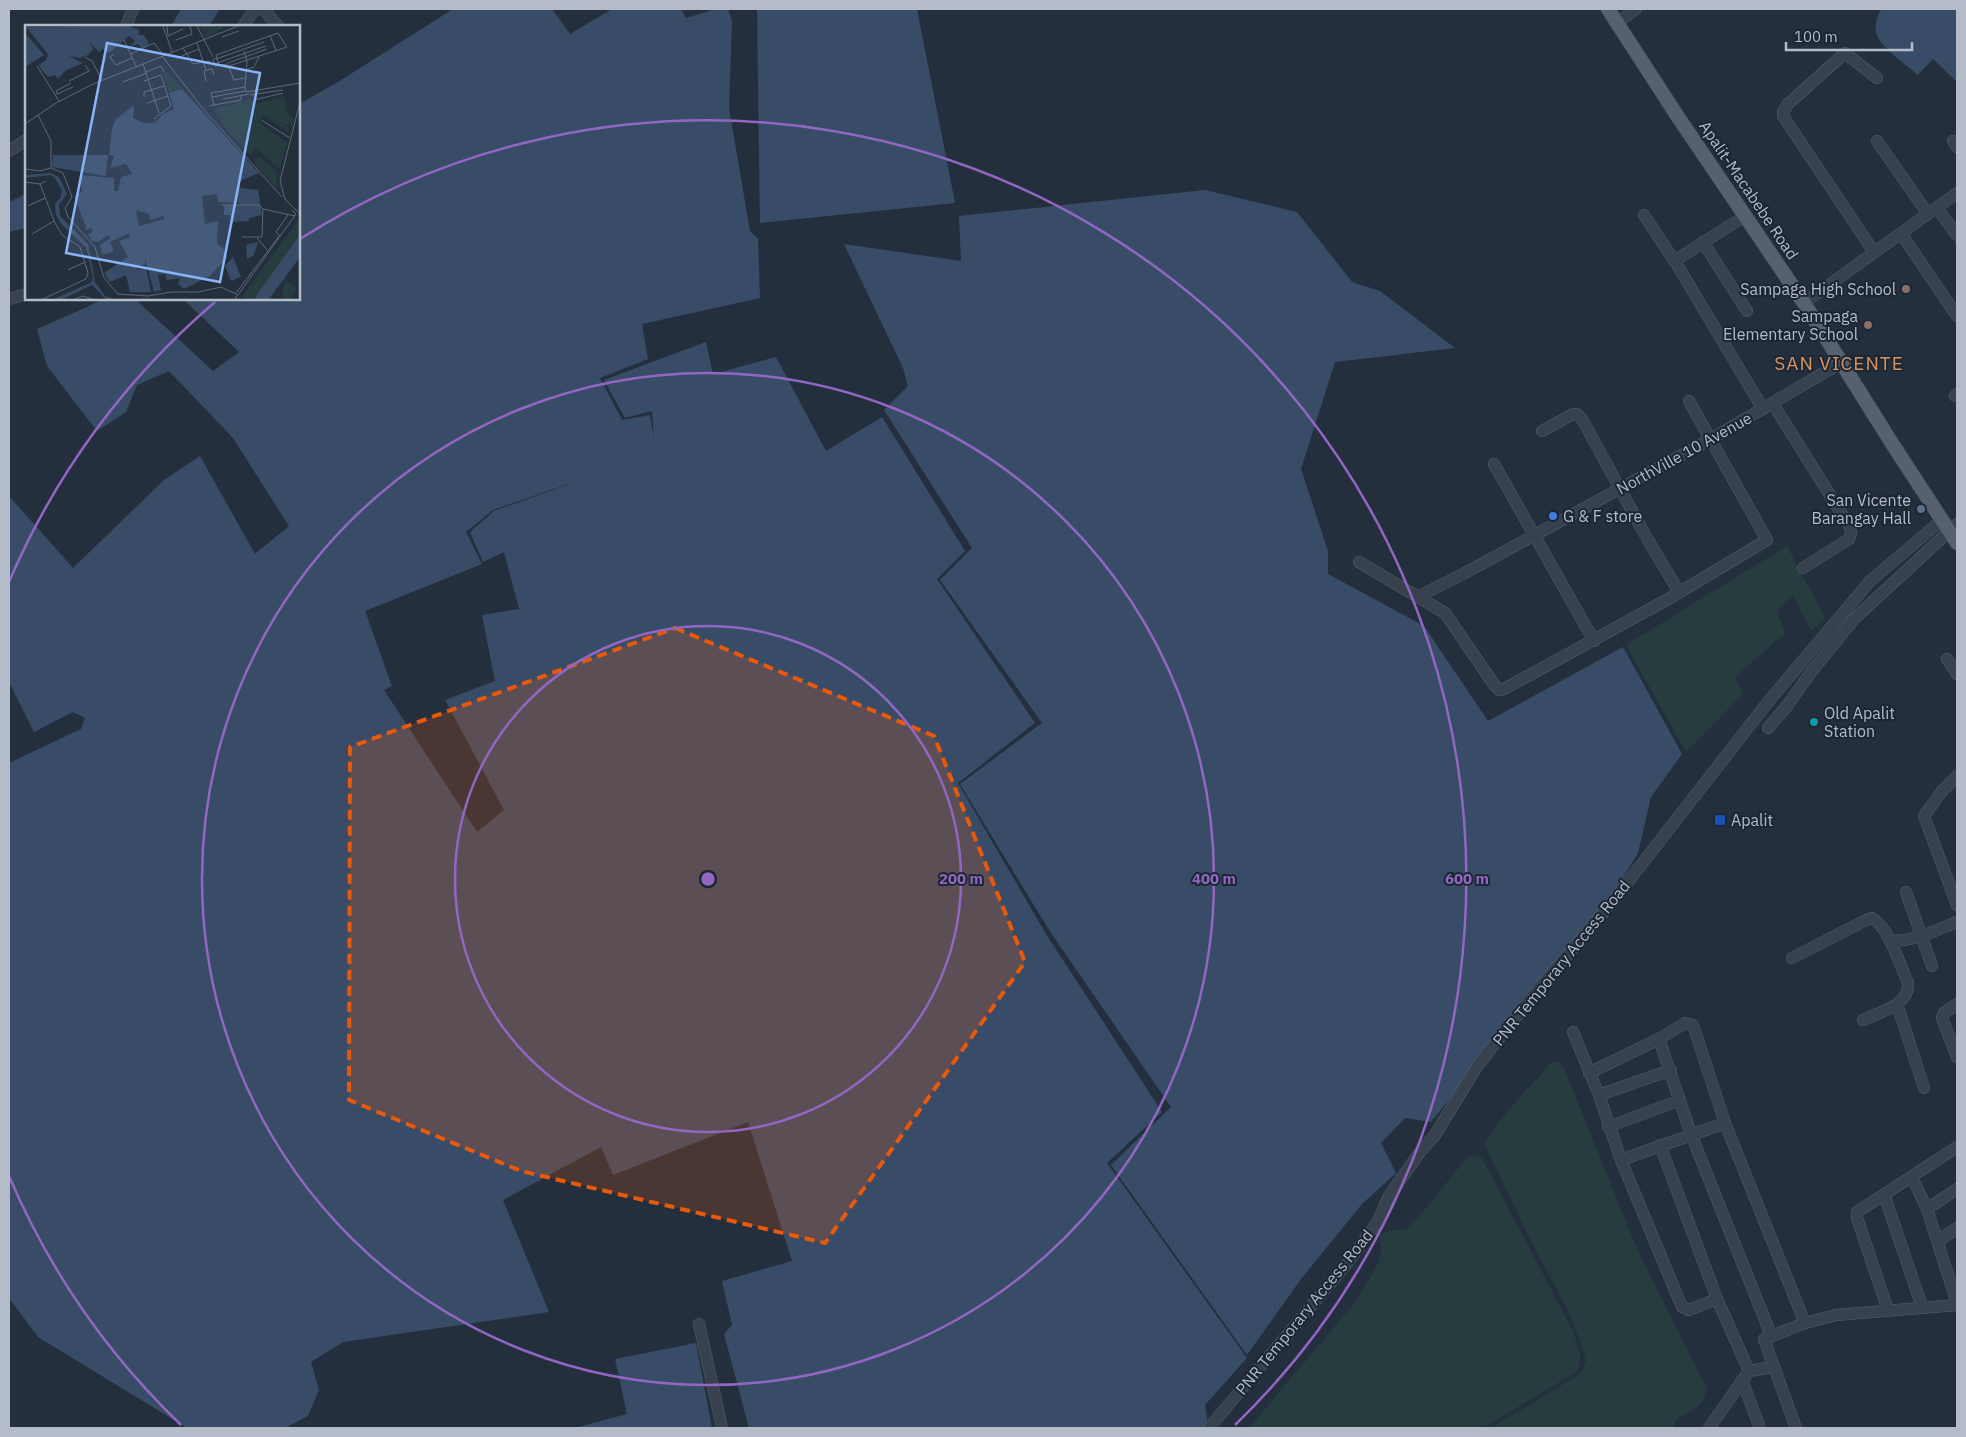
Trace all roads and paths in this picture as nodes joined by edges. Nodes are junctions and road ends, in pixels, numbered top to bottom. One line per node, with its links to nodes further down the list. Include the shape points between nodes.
1 (133, 9): 7 (street)
2 (255, 9): 8 (street)
3 (263, 9): 9 (street)
4 (1608, 9): 6 (main road, Apalit-Macabebe Road)
5 (1636, 9): 6 (street)
6 (1618, 23): 17 (main road, Apalit-Macabebe Road)
7 (126, 25)
8 (244, 25)
9 (277, 25)
10 (1877, 78): 21 (street, via 1845,53 1783,112)
11 (25, 141): 13 (street)
12 (1877, 141): 15 (street)
13 (9, 151)
14 (1957, 193): 15 (street)
15 (1933, 211): 18 (street); 19 (street)
16 (1644, 215): 22 (street)
17 (1745, 216): 20 (street); 25 (main road, Apalit-Macabebe Road)
18 (1902, 234): 21 (street); 27 (street)
19 (1957, 235)
20 (1704, 242): 22 (street); 26 (street)
21 (1874, 252): 25 (street)
22 (1674, 261): 30 (street)
23 (25, 294): 24 (street)
24 (9, 299)
25 (1804, 303): 28 (main road, Apalit-Macabebe Road)
26 (1747, 311)
27 (1957, 316)
28 (1842, 362): 30 (street, NorthVille 10 Avenue); 35 (main road, Apalit-Macabebe Road)
29 (1689, 400): 32 (street)
30 (1768, 406): 32 (street, NorthVille 10 Avenue); 39 (street, via 1818,474 1850,527 1849,538)
31 (1542, 431): 34 (street, via 1577,414)
32 (1711, 438): 34 (street, NorthVille 10 Avenue); 40 (street, via 1766,540)
33 (1494, 464): 37 (street)
34 (1620, 489): 37 (street, NorthVille 10 Avenue); 40 (street)
35 (1942, 520): 36 (main road, Apalit-Macabebe Road); 88 (street, PNR Temporary Access Road, via 1870,581 1768,702 1609,906 1476,1068 1436,1135 1389,1196 1378,1221 1349,1260)
36 (1955, 533): 45 (street, via 1855,618)
37 (1534, 535): 41 (street, NorthVille 10 Avenue); 42 (street)
38 (1359, 562): 41 (street)
39 (1803, 568)
40 (1679, 592): 42 (street)
41 (1417, 598): 42 (street, via 1446,613 1499,690)
42 (1594, 641)
43 (1947, 659): 44 (street)
44 (1957, 674)
45 (1768, 728)
46 (1956, 781): 48 (street, via 1942,791 1924,816)
47 (1906, 892): 50 (street)
48 (1957, 905)
49 (1957, 922): 50 (street)
50 (1921, 937): 51 (street); 53 (street)
51 (1890, 941): 52 (street, via 1872,918); 54 (street, via 1909,990 1906,998)
52 (1792, 958)
53 (1932, 966)
54 (1898, 1004): 56 (street); 62 (street)
55 (1957, 1004): 59 (street, via 1942,1018)
56 (1863, 1020)
57 (1573, 1032): 61 (street)
58 (1659, 1039): 60 (street); 61 (street); 65 (street, via 1685,1023 1693,1025)
59 (1956, 1050)
60 (1671, 1070): 63 (street); 64 (street)
61 (1589, 1073): 63 (street)
62 (1924, 1088)
63 (1599, 1095): 66 (street)
64 (1680, 1100): 66 (street); 67 (street)
65 (1725, 1123): 67 (street); 81 (street)
66 (1608, 1127): 70 (street)
67 (1691, 1134): 68 (street); 83 (street)
68 (1660, 1146): 70 (street); 77 (street)
69 (1957, 1147): 71 (street)
70 (1621, 1160): 77 (street, via 1682,1307 1689,1310)
71 (1912, 1177): 73 (street); 74 (street)
72 (1957, 1189): 74 (street)
73 (1884, 1194): 79 (street); 80 (street, via 1857,1212 1857,1218)
74 (1926, 1209): 76 (street)
75 (1957, 1228): 76 (street)
76 (1938, 1241): 78 (street)
77 (1717, 1298): 85 (street)
78 (1957, 1304): 79 (street)
79 (1922, 1307): 80 (street)
80 (1888, 1310): 81 (street, via 1836,1315)
81 (1805, 1323): 83 (street)
82 (699, 1324): 87 (street)
83 (1771, 1336): 84 (street, via 1764,1339)
84 (1774, 1367): 85 (street); 90 (street)
85 (1745, 1376): 86 (street); 89 (street)
86 (1711, 1427)
87 (722, 1428)
88 (1209, 1428)
89 (1760, 1428)
90 (1796, 1428)

